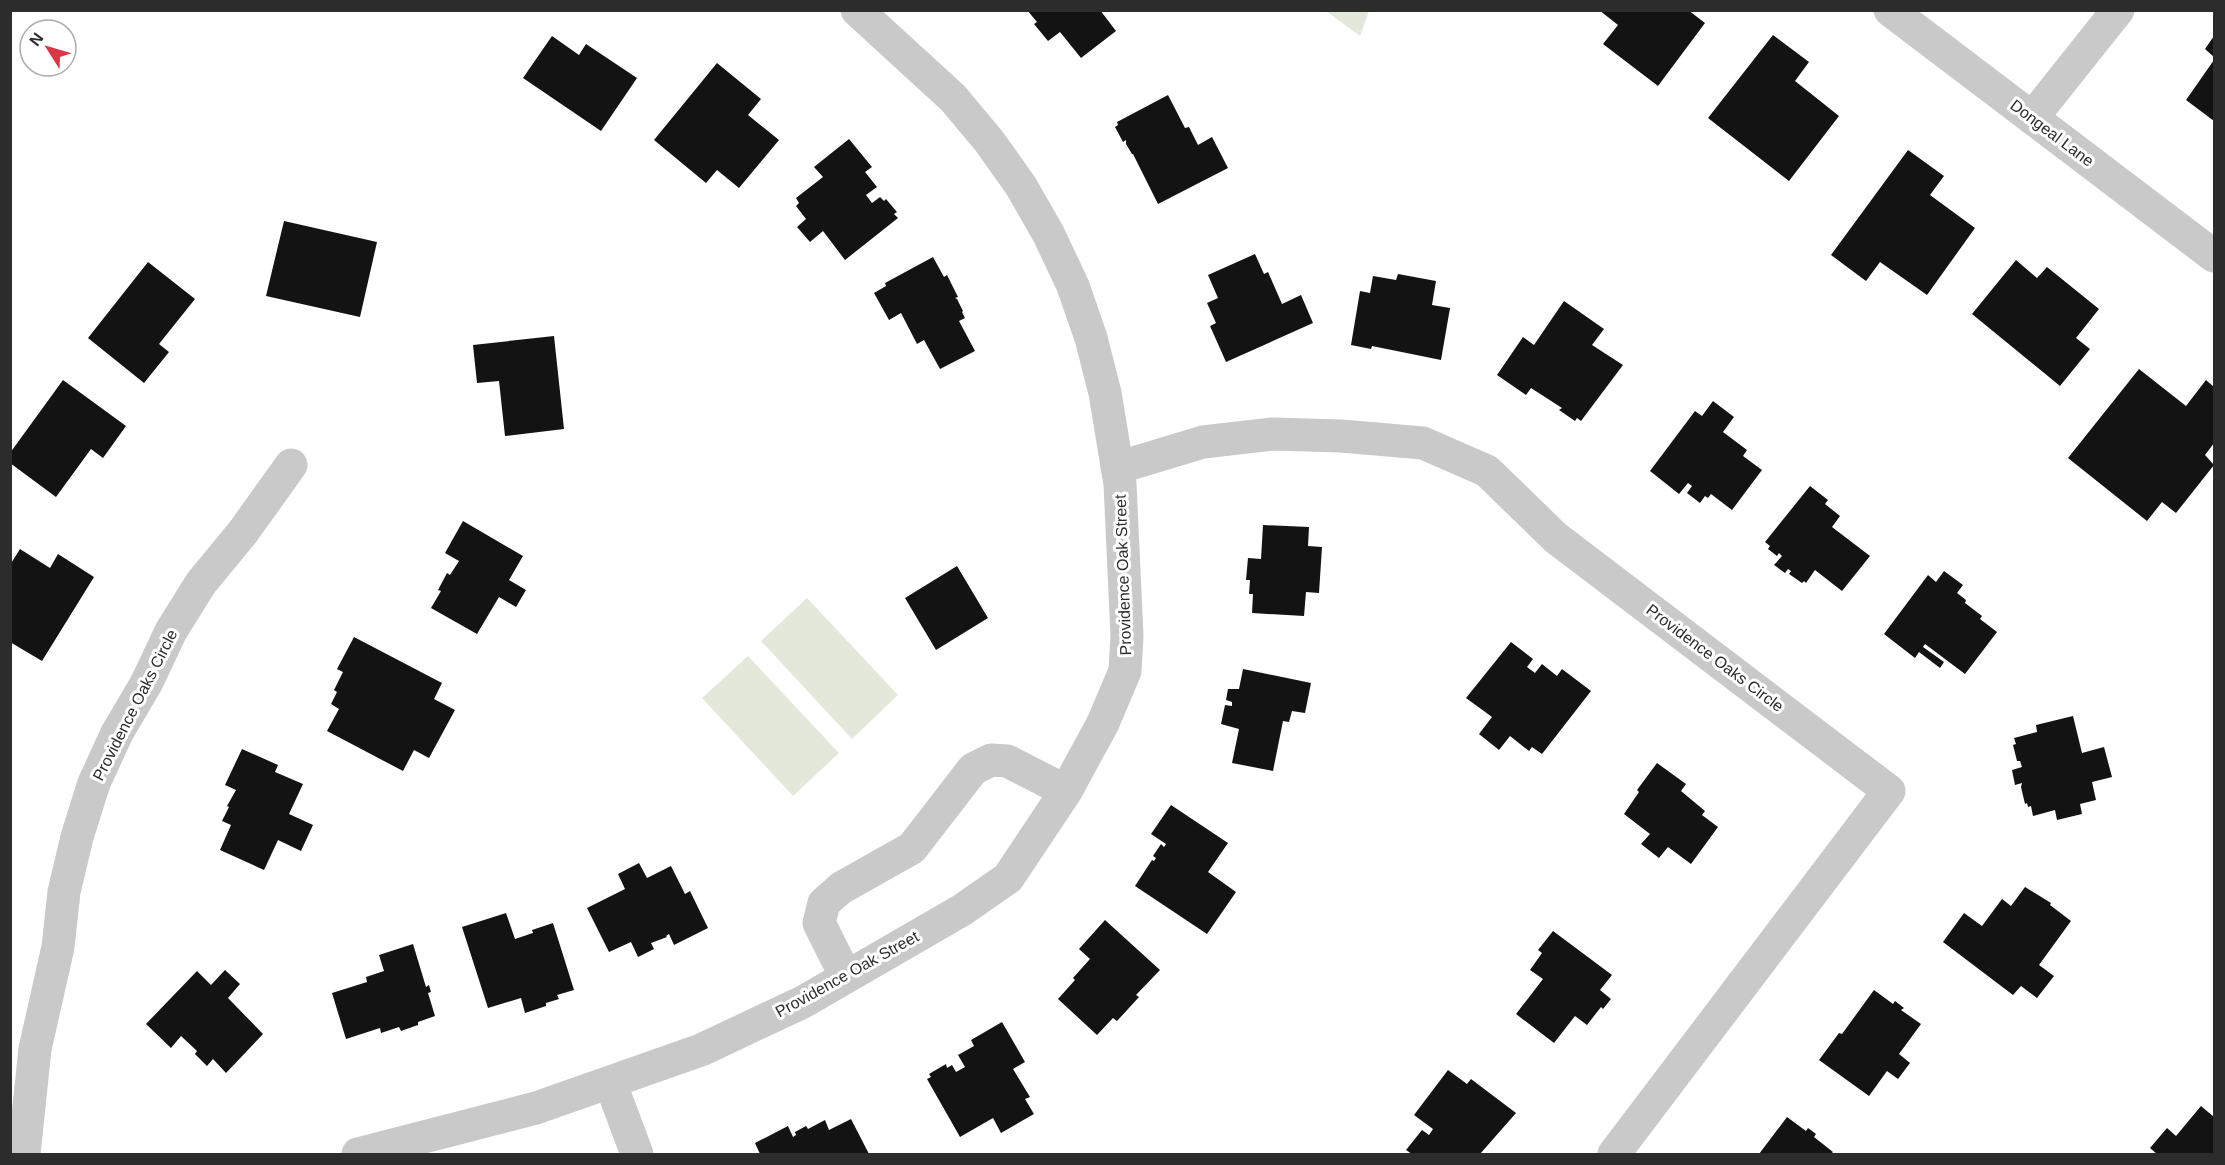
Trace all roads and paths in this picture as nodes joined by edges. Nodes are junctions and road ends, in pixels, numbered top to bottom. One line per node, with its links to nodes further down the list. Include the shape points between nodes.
1 (856, 10): 7 (street, Providence Oak Street, via 952,98 1021,186 1049,235 1091,339 1105,393)
2 (1890, 10): 4 (street, Dongeal Lane)
3 (2118, 10): 4 (street)
4 (2032, 118): 5 (street, Dongeal Lane)
5 (2214, 256)
6 (291, 465): 11 (street, Providence Oaks Circle, via 201,584 171,631 94,783 64,892 58,947 35,1048)
7 (1117, 468): 8 (street, Providence Oak Street, via 1127,636 1125,671 1103,723); 14 (street, Providence Oaks Circle, via 1203,442 1273,434 1423,443 1487,471 1556,538 1889,791)
8 (1066, 791): 9 (street, Providence Oak Street, via 1008,878 962,910); 9 (street, via 1006,761 991,760 973,769 912,848 841,888 824,903 819,923)
9 (846, 977): 10 (street, Providence Oak Street, via 701,1050)
10 (610, 1082): 12 (street, Providence Oak Street, via 536,1108); 13 (street)
11 (24, 1155)
12 (358, 1155)
13 (637, 1155)
14 (1614, 1155)

